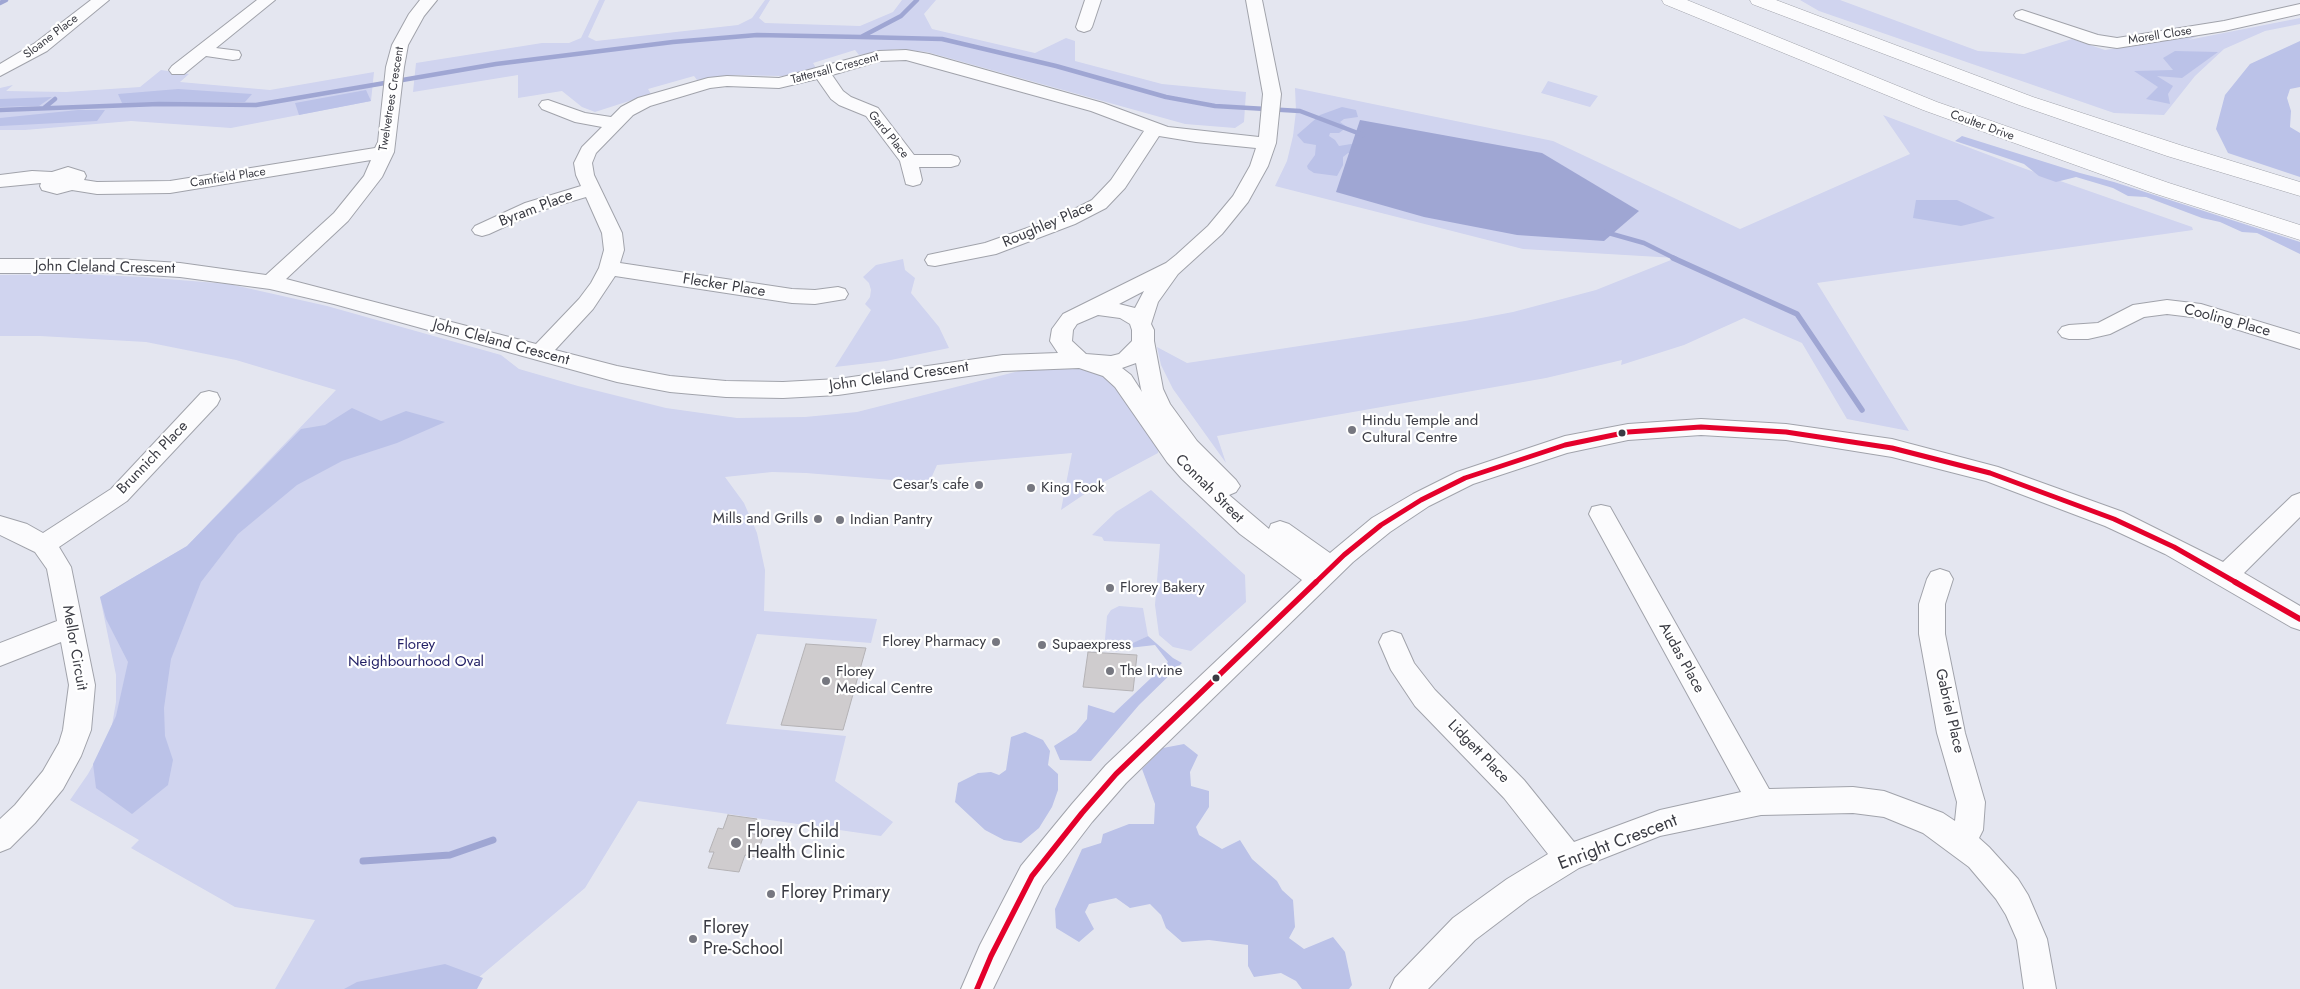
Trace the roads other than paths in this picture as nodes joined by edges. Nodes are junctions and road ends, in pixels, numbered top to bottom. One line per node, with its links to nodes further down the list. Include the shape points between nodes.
1 (101, 0): 17 (street, Sloane Place, via 41,47)
2 (268, 0): 14 (street)
3 (429, 0): 24 (street, Twelvetrees Crescent, via 402,40)
4 (1093, 0): 13 (street)
5 (1254, 0): 23 (street, via 1272,94)
6 (1671, 0): 19 (main road, Coulter Drive)
7 (1716, 0): 19 (main road, via 1723,10 1745,25 1831,61)
8 (1759, 0): 12 (main road)
9 (1782, 0): 12 (main road)
10 (2300, 9): 11 (street, Morell Close, via 2224,26 2117,43 2095,40)
11 (2022, 15)
12 (1810, 20): 30 (main road, via 2026,101)
13 (1084, 28)
14 (202, 51): 15 (street); 16 (street)
15 (233, 55)
16 (178, 70)
17 (0, 71)
18 (821, 72): 21 (street, Tattersall Crescent, via 779,83 708,83 644,102); 22 (street, Tattersall Crescent, via 879,56 906,55 1097,107); 25 (street, Gard Place, via 837,95 872,112)
19 (1848, 74): 32 (main road, Coulter Drive, via 2016,138)
20 (548, 105): 21 (street, via 581,118)
21 (613, 123): 29 (street, Tattersall Crescent, via 588,151 583,163)
22 (1154, 130): 23 (street, Tattersall Crescent, via 1196,137); 33 (street, Roughley Place, via 1118,184 1099,204 1068,220 990,249)
23 (1268, 135): 36 (street, via 1259,166 1241,198 1215,230)
24 (385, 152): 28 (street, Camfield Place, via 170,187 97,188 32,177); 37 (street, Twelvetrees Crescent, via 364,191 341,217)
25 (909, 161): 26 (street, Gard Place); 27 (street, Gard Place)
26 (951, 161)
27 (914, 180)
28 (0, 181)
29 (592, 189): 31 (street, Byram Place, via 532,207); 35 (street, Tattersall Crescent, via 612,233 614,250)
30 (2300, 189)
31 (482, 230)
32 (2300, 233)
33 (935, 260)
34 (0, 266): 37 (street, John Cleland Crescent, via 116,266 180,270)
35 (610, 268): 38 (street, Flecker Place, via 792,296); 44 (street, Tattersall Crescent, via 586,304)
36 (1173, 268): 39 (street); 42 (street, via 1148,301)
37 (270, 282): 44 (street, John Cleland Crescent)
38 (838, 294)
39 (1092, 309): 40 (street, via 1070,319); 42 (street, via 1113,308 1127,313)
40 (1063, 329): 45 (street, John Cleland Crescent, via 1036,348); 46 (street, via 1062,341 1067,351)
41 (2069, 332): 43 (street, Cooling Place, via 2103,329 2140,310 2167,307 2201,311)
42 (1142, 333): 46 (street, via 1137,351 1126,359 1111,364); 52 (street, Connah Street, via 1152,389 1161,408 1190,447 1262,518)
43 (2300, 342)
44 (539, 354): 45 (street, John Cleland Crescent, via 670,384 745,390 838,387)
45 (1003, 362): 46 (street, John Cleland Crescent)
46 (1086, 362): 52 (street, Connah Street, via 1111,371 1123,381 1175,456 1249,527)
47 (208, 399): 51 (street, Brunnich Place, via 119,495)
48 (2300, 502): 53 (street)
49 (1601, 514): 59 (street, Audas Place)
50 (0, 525): 51 (street, Mellor Circuit)
51 (44, 545): 56 (street, Mellor Circuit, via 59,567)
52 (1325, 573): 53 (street, via 1380,525 1465,478 1592,439 1628,432 1701,427 1840,438 1947,460 2114,519); 63 (street, via 1116,774 1082,813 1032,876)
53 (2226, 575): 55 (street)
54 (1940, 579): 61 (street, Gabriel Place, via 1932,604 1932,634 1951,733 1971,802 1968,830)
55 (2300, 619)
56 (70, 626): 58 (street); 60 (street, Mellor Circuit, via 82,684 77,730 53,780 26,814)
57 (1392, 642): 62 (street, Lidgett Place, via 1404,670 1425,698 1514,789)
58 (0, 656)
59 (1761, 802): 61 (street, Enright Crescent, via 1853,800 1884,804 1933,823); 62 (street, Enright Crescent, via 1660,823)
60 (0, 838)
61 (1962, 843): 65 (street, Enright Crescent, via 1996,876 2017,905 2032,939)
62 (1569, 858): 64 (street, Enright Crescent, via 1518,889 1464,929)
63 (977, 989)
64 (1406, 989)
65 (2040, 989)

